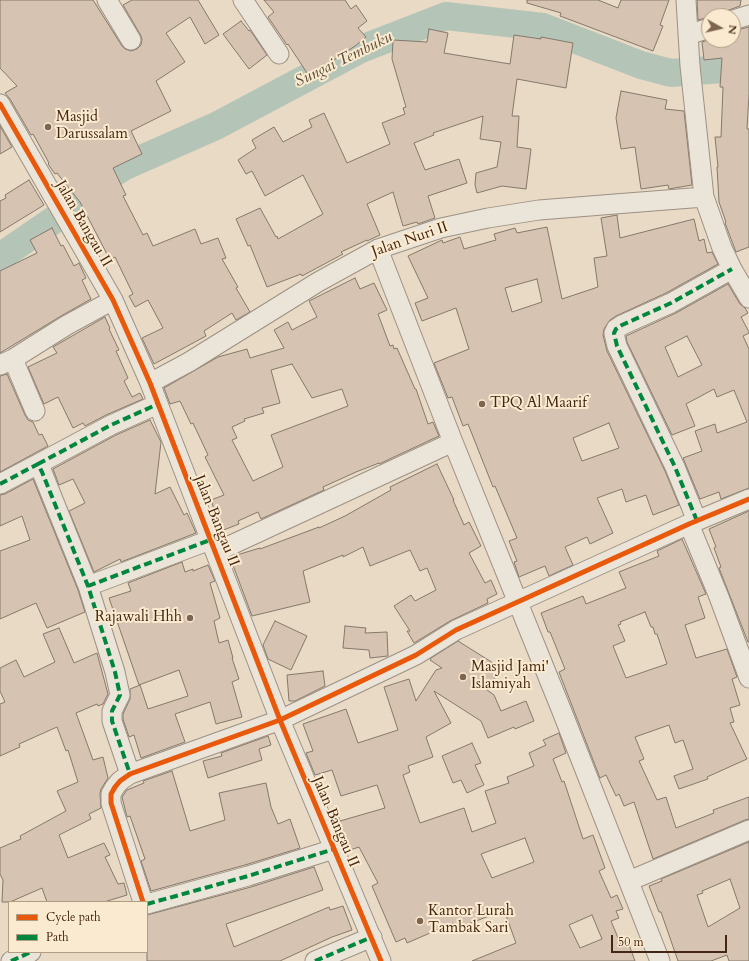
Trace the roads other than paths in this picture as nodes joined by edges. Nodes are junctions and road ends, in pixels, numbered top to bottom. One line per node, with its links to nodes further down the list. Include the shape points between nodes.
1 (107, 0): 6 (street)
2 (243, 0): 7 (street)
3 (686, 0): 5 (street)
4 (701, 31): 5 (street)
5 (688, 35): 9 (street)
6 (131, 40)
7 (279, 54)
8 (0, 104): 13 (street, Jalan Bangau II)
9 (704, 197): 10 (street, Jalan Nuri II, via 539,210 488,218 441,228); 11 (street)
10 (378, 249): 15 (street, Jalan Nuri II); 18 (street)
11 (732, 269): 12 (street); 22 (street, via 671,303 622,325 614,333 616,346 675,467)
12 (749, 298)
13 (113, 300): 14 (street); 15 (street, Jalan Bangau II)
14 (7, 362): 17 (street)
15 (150, 383): 16 (street, Jalan Bangau II)
16 (158, 404): 19 (street, via 111,425); 23 (street, Jalan Bangau II)
17 (35, 411)
18 (453, 442): 23 (street); 25 (street)
19 (38, 464): 20 (street); 24 (street)
20 (0, 484)
21 (749, 499): 22 (street)
22 (693, 522): 25 (street); 26 (street)
23 (213, 546): 24 (street); 27 (street, Jalan Bangau II)
24 (88, 586): 28 (street, via 120,691 112,711 112,721)
25 (518, 602): 27 (street, via 456,630 416,655); 31 (street)
26 (749, 678)
27 (280, 720): 28 (street); 30 (street, Jalan Bangau II)
28 (130, 774): 32 (street, via 120,780 115,787 111,794 111,803)
29 (749, 830): 31 (street)
30 (334, 849): 33 (street); 34 (street, Jalan Bangau II)
31 (629, 881): 39 (street)
32 (143, 901)
33 (148, 904)
34 (372, 937): 37 (street); 38 (street, Jalan Bangau II)
35 (29, 953): 36 (street)
36 (11, 961)
37 (315, 961)
38 (381, 961)
39 (660, 961)

